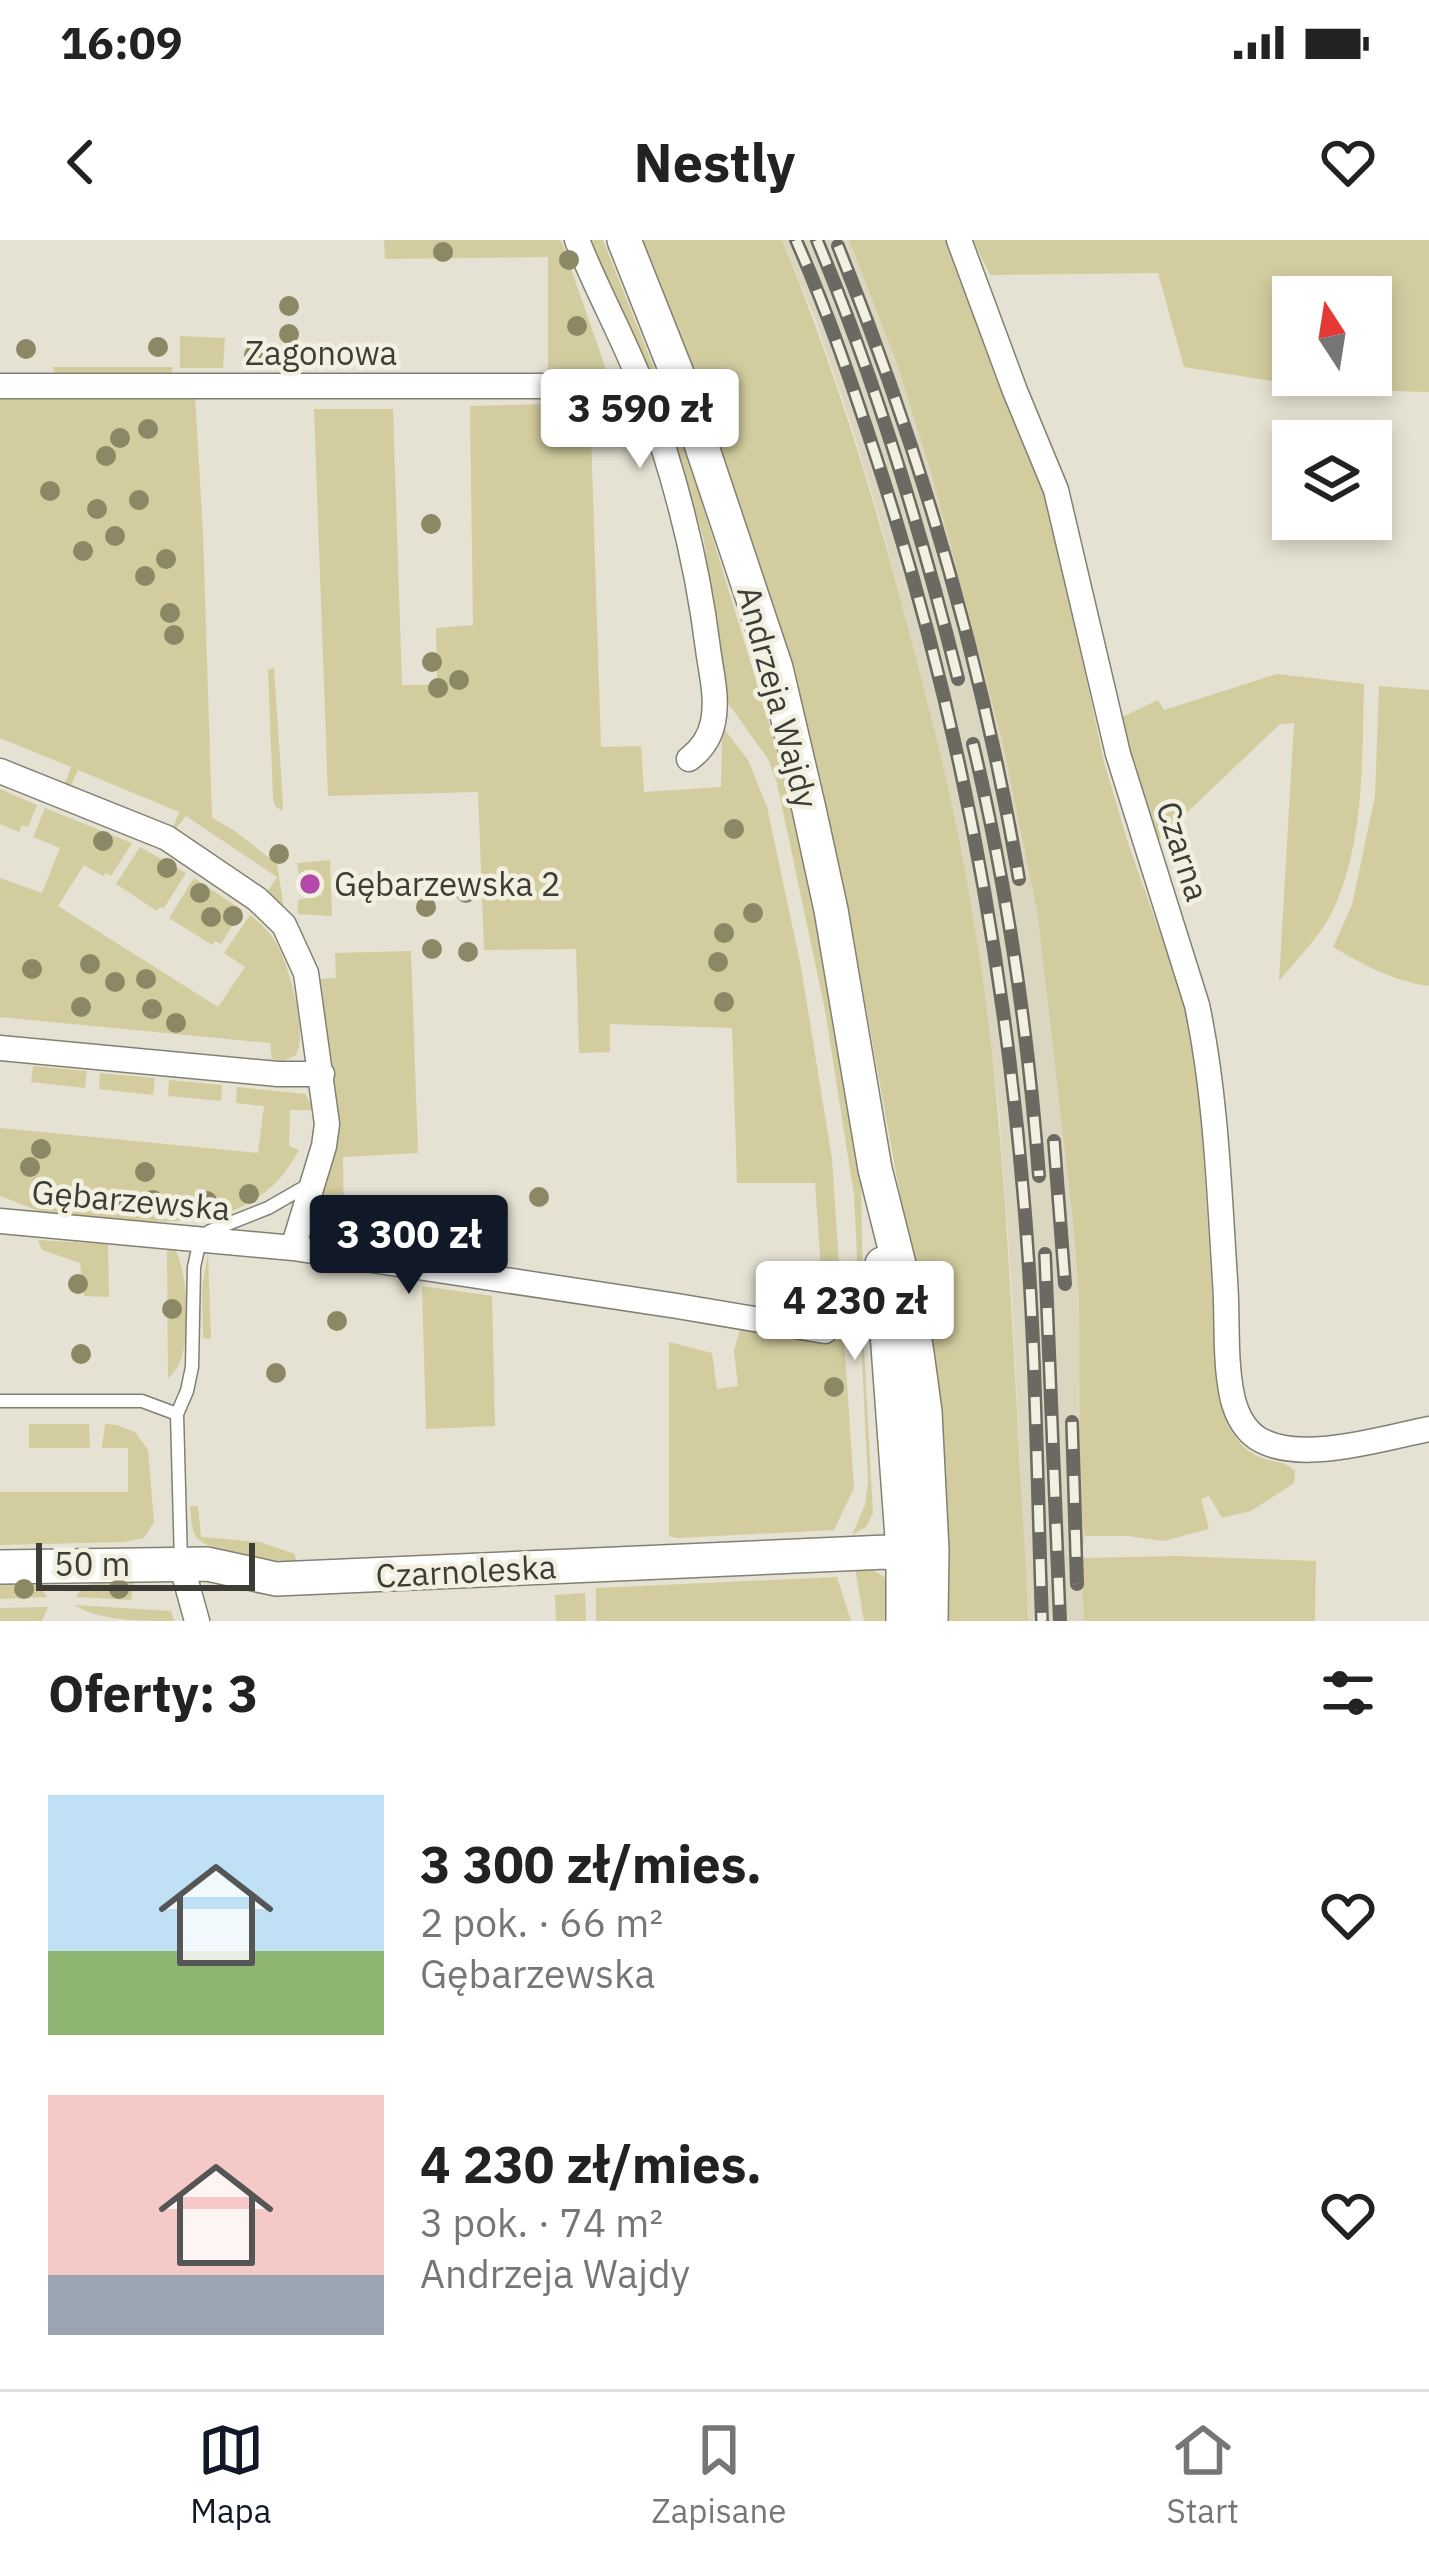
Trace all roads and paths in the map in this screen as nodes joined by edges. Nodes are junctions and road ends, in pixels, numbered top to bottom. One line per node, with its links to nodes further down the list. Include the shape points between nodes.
1 (577, 240): 5 (street)
2 (624, 240): 18 (main road, Andrzeja Wajdy, via 776,668 831,910 875,1169)
3 (959, 240): 17 (street, Czarna, via 1056,490 1104,704 1197,1004 1240,1421 1274,1445 1313,1450)
4 (0, 386): 5 (street, Zagonowa)
5 (643, 386): 6 (street, via 683,509 715,700 709,734)
6 (689, 759)
7 (0, 771): 9 (street, via 167,838 257,899 299,954)
8 (0, 1048): 9 (street)
9 (322, 1073): 10 (street, via 327,1124)
10 (314, 1181): 12 (lane); 13 (street)
11 (0, 1221): 12 (street, Gębarzewska)
12 (200, 1240): 13 (street, Gębarzewska); 16 (lane, via 192,1367)
13 (292, 1248): 14 (street, Gębarzewska)
14 (825, 1331)
15 (0, 1401): 16 (lane, via 142,1401)
16 (177, 1414): 19 (lane)
17 (1429, 1429)
18 (918, 1551): 19 (main road, Czarnoleska, via 276,1579); 22 (main road, Andrzeja Wajdy); 23 (main road, Andrzeja Wajdy)
19 (181, 1564): 20 (main road, Czarnoleska); 21 (street)
20 (0, 1567)
21 (197, 1621)
22 (903, 1621)
23 (931, 1621)

